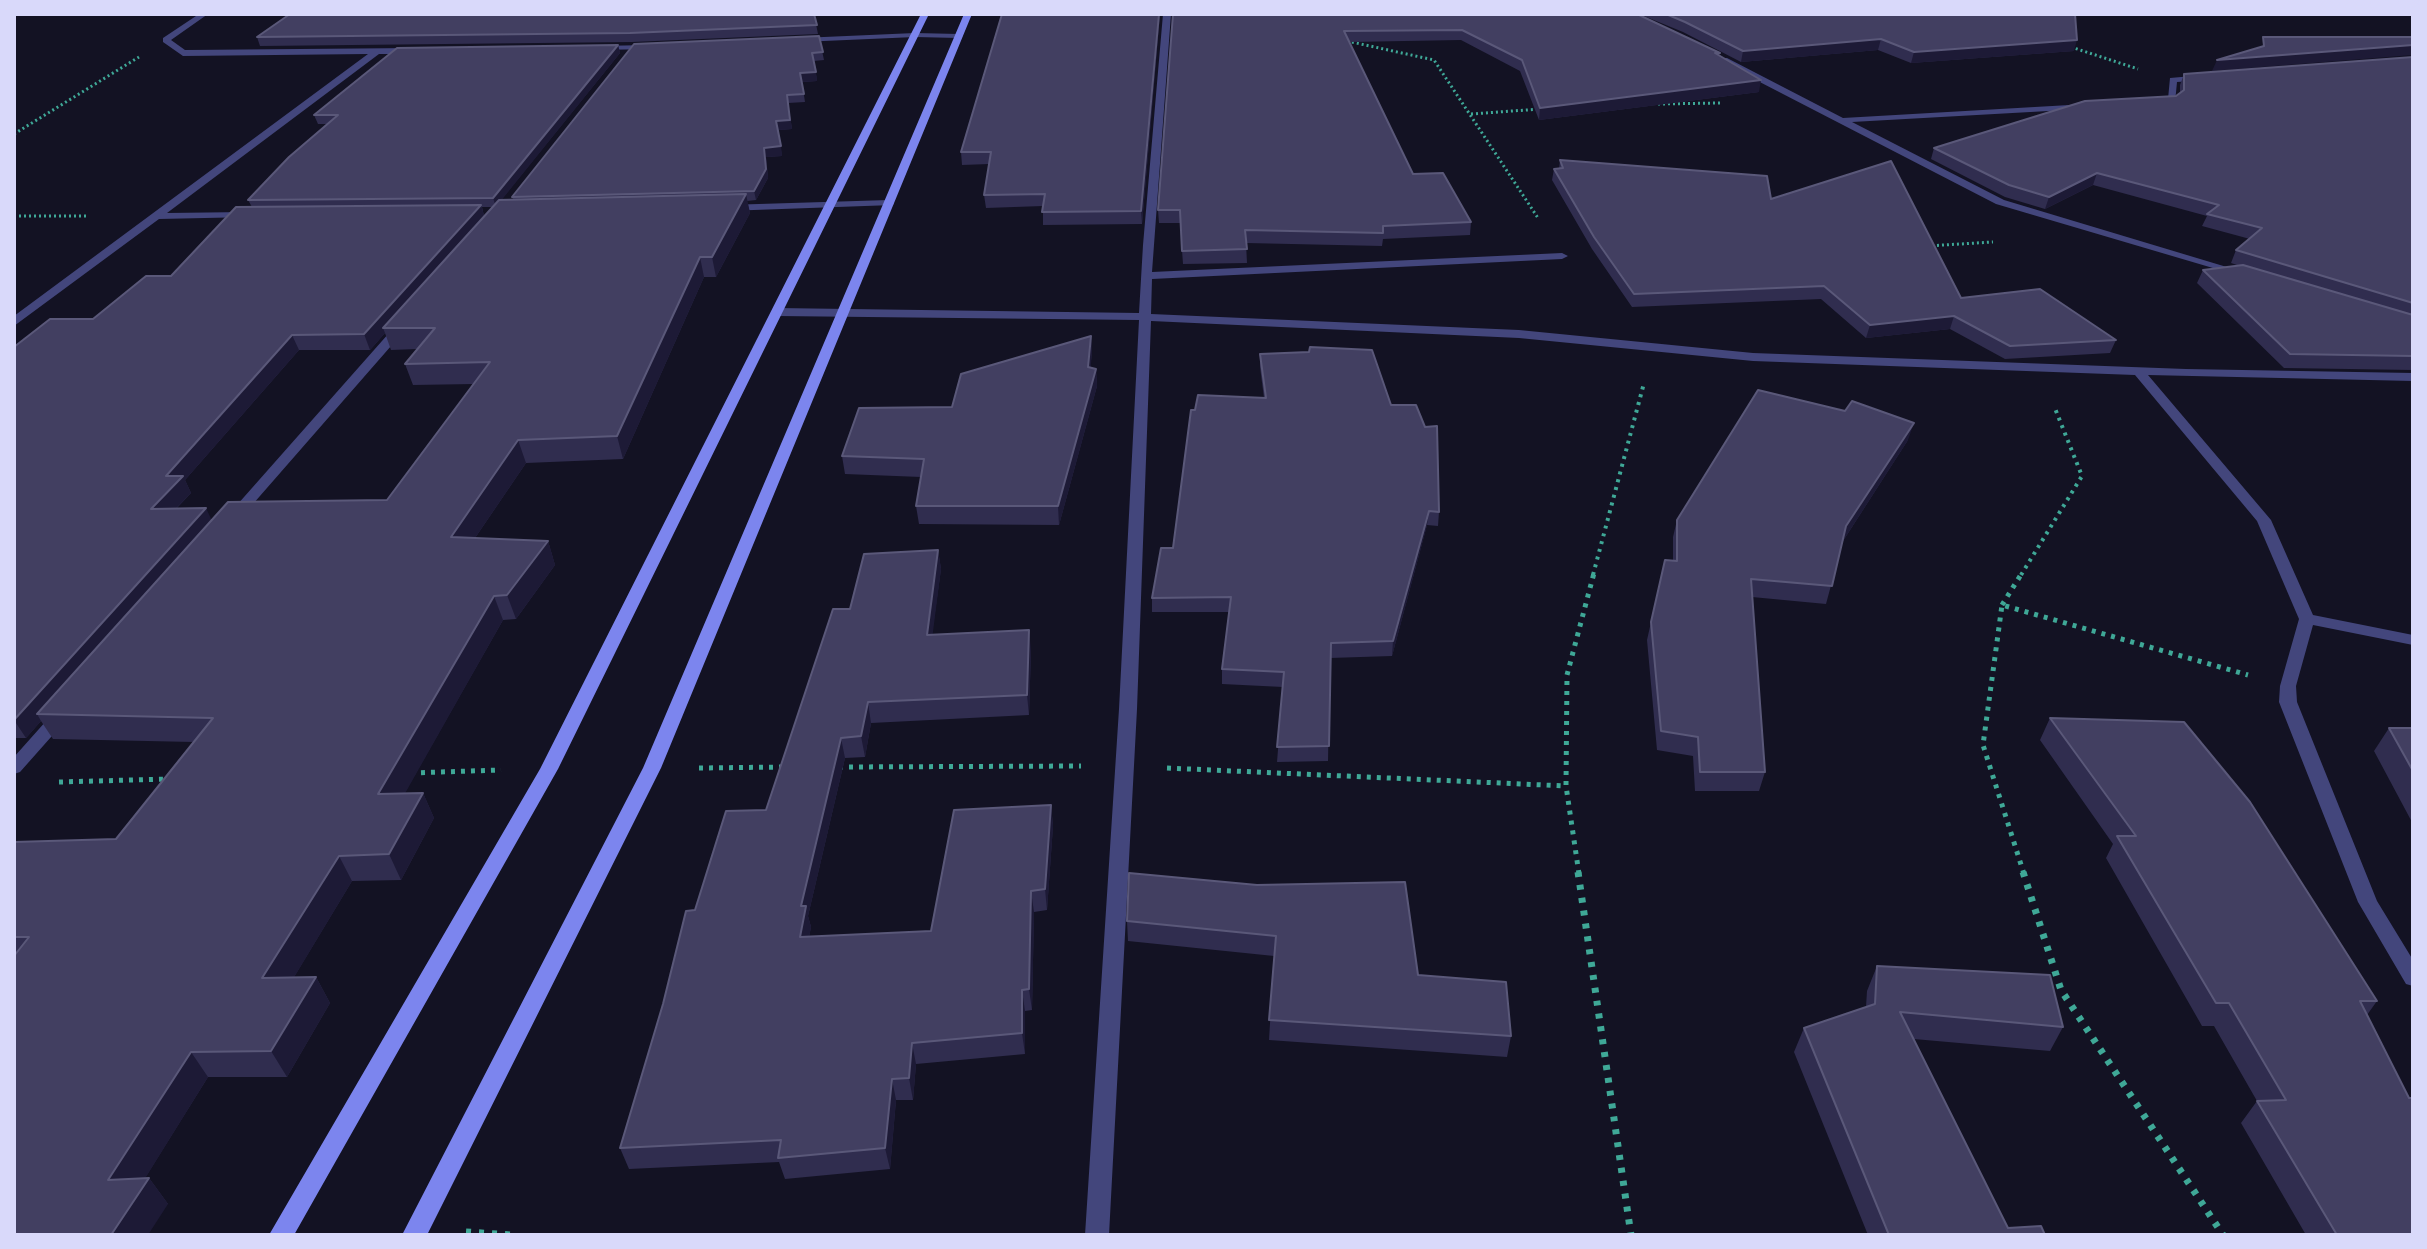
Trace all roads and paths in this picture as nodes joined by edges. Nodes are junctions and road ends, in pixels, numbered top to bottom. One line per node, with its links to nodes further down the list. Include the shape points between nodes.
1 (204, 14): 8 (street)
2 (925, 14): 5 (main road)
3 (968, 14): 6 (main road)
4 (1167, 14): 36 (street)
5 (915, 35): 6 (street); 9 (street); 29 (main road)
6 (959, 36): 28 (main road)
7 (1334, 38): 25 (path, via 1434,60)
8 (166, 40): 14 (street, via 183,53); 27 (path)
9 (789, 40)
10 (2058, 43): 19 (path)
11 (663, 46): 12 (street)
12 (632, 47): 13 (street); 17 (street)
13 (584, 48)
14 (377, 51): 15 (street); 32 (street)
15 (425, 51)
16 (1707, 51): 26 (street)
17 (623, 59)
18 (2217, 77): 19 (street)
19 (2173, 80): 21 (street, via 2172,101)
20 (1731, 103): 22 (path)
21 (2141, 103)
22 (1656, 104)
23 (2094, 106): 26 (street)
24 (1548, 108): 25 (path)
25 (1470, 114): 35 (path)
26 (1841, 120): 37 (street, via 2000,202)
27 (14, 134)
28 (889, 203): 29 (street); 39 (main road)
29 (830, 205): 30 (street); 38 (main road)
30 (720, 208)
31 (266, 215): 32 (street)
32 (157, 216): 42 (street)
33 (2002, 242): 34 (path)
34 (1926, 246)
35 (1562, 256): 36 (street)
36 (1147, 276): 40 (street)
37 (2263, 279)
38 (777, 312): 39 (street); 58 (main road)
39 (843, 313): 40 (street); 57 (main road)
40 (1145, 317): 43 (street, via 1519,334); 53 (street)
41 (407, 320): 47 (street)
42 (14, 322)
43 (1654, 347): 44 (street, via 1753,357); 62 (path, via 1567,675)
44 (2038, 367): 45 (street); 48 (path, via 2082,476)
45 (2138, 371): 46 (street); 49 (street, via 2264,520)
46 (2413, 377)
47 (220, 533)
48 (2002, 605): 51 (path); 68 (path, via 1983,745 2061,990)
49 (2307, 619): 50 (street); 51 (street)
50 (2413, 640)
51 (2288, 686): 63 (street, via 2288,702 2368,902)
52 (74, 699): 56 (street)
53 (1124, 766): 55 (path); 62 (path); 66 (street)
54 (794, 767): 57 (path)
55 (825, 767)
56 (14, 768)
57 (652, 768): 65 (main road)
58 (549, 769): 59 (path); 64 (main road)
59 (407, 773)
60 (171, 779): 61 (path)
61 (45, 782)
62 (1566, 786): 67 (path)
63 (2413, 978)
64 (281, 1235)
65 (414, 1235)
66 (1097, 1235)
67 (1631, 1235)
68 (2223, 1235)

